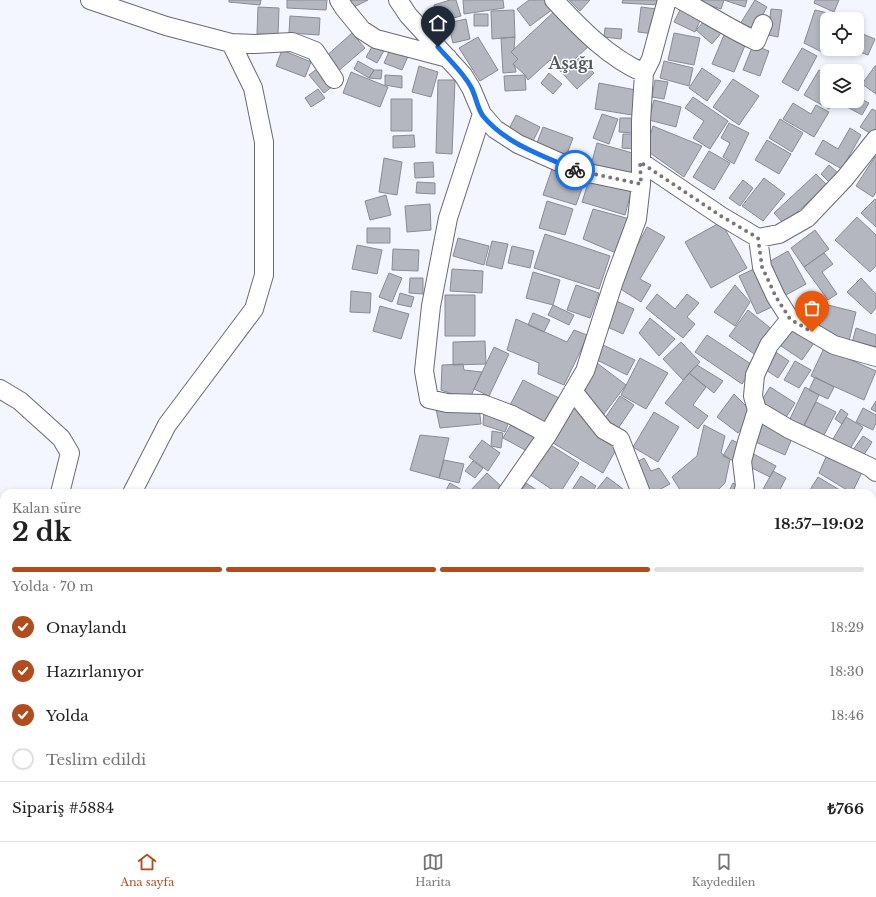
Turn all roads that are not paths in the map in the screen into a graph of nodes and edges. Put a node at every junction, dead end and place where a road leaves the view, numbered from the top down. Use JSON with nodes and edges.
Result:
{"nodes":[{"id":1,"x":90,"y":0,"type":"edge"},
{"id":2,"x":339,"y":0,"type":"edge"},
{"id":3,"x":398,"y":0,"type":"edge"},
{"id":4,"x":554,"y":0,"type":"edge"},
{"id":5,"x":667,"y":0,"type":"edge"},
{"id":6,"x":681,"y":0,"type":"edge"},
{"id":7,"x":763,"y":24,"type":"dead end"},
{"id":8,"x":231,"y":43,"type":"junction"},
{"id":9,"x":448,"y":58,"type":"junction"},
{"id":10,"x":644,"y":73,"type":"junction"},
{"id":11,"x":334,"y":79,"type":"dead end"},
{"id":12,"x":482,"y":114,"type":"junction"},
{"id":13,"x":876,"y":139,"type":"edge"},
{"id":14,"x":640,"y":162,"type":"junction"},
{"id":15,"x":641,"y":184,"type":"junction"},
{"id":16,"x":758,"y":238,"type":"junction"},
{"id":17,"x":790,"y":319,"type":"junction"},
{"id":18,"x":876,"y":357,"type":"edge"},
{"id":19,"x":0,"y":389,"type":"edge"},
{"id":20,"x":573,"y":391,"type":"junction"},
{"id":21,"x":757,"y":410,"type":"junction"},
{"id":22,"x":548,"y":434,"type":"junction"},
{"id":23,"x":876,"y":472,"type":"edge"},
{"id":24,"x":61,"y":489,"type":"edge"},
{"id":25,"x":134,"y":489,"type":"edge"},
{"id":26,"x":509,"y":489,"type":"edge"},
{"id":27,"x":639,"y":489,"type":"edge"},
{"id":28,"x":744,"y":489,"type":"edge"}],
"edges":[{"from":1,"to":8,"type":"street"},
{"from":2,"to":9,"type":"street"},
{"from":3,"to":9,"type":"street"},
{"from":4,"to":10,"type":"street"},
{"from":5,"to":10,"type":"street"},
{"from":6,"to":7,"type":"street"},
{"from":8,"to":11,"type":"street"},
{"from":8,"to":25,"type":"street"},
{"from":9,"to":12,"type":"street"},
{"from":10,"to":14,"type":"street"},
{"from":12,"to":15,"type":"street"},
{"from":12,"to":22,"type":"street"},
{"from":13,"to":16,"type":"street"},
{"from":14,"to":15,"type":"street"},
{"from":14,"to":16,"type":"street"},
{"from":15,"to":20,"type":"street"},
{"from":16,"to":17,"type":"street"},
{"from":17,"to":18,"type":"street"},
{"from":17,"to":21,"type":"street"},
{"from":19,"to":24,"type":"street"},
{"from":20,"to":22,"type":"street"},
{"from":20,"to":27,"type":"street"},
{"from":21,"to":23,"type":"street"},
{"from":21,"to":28,"type":"street"},
{"from":22,"to":26,"type":"street"}]}
